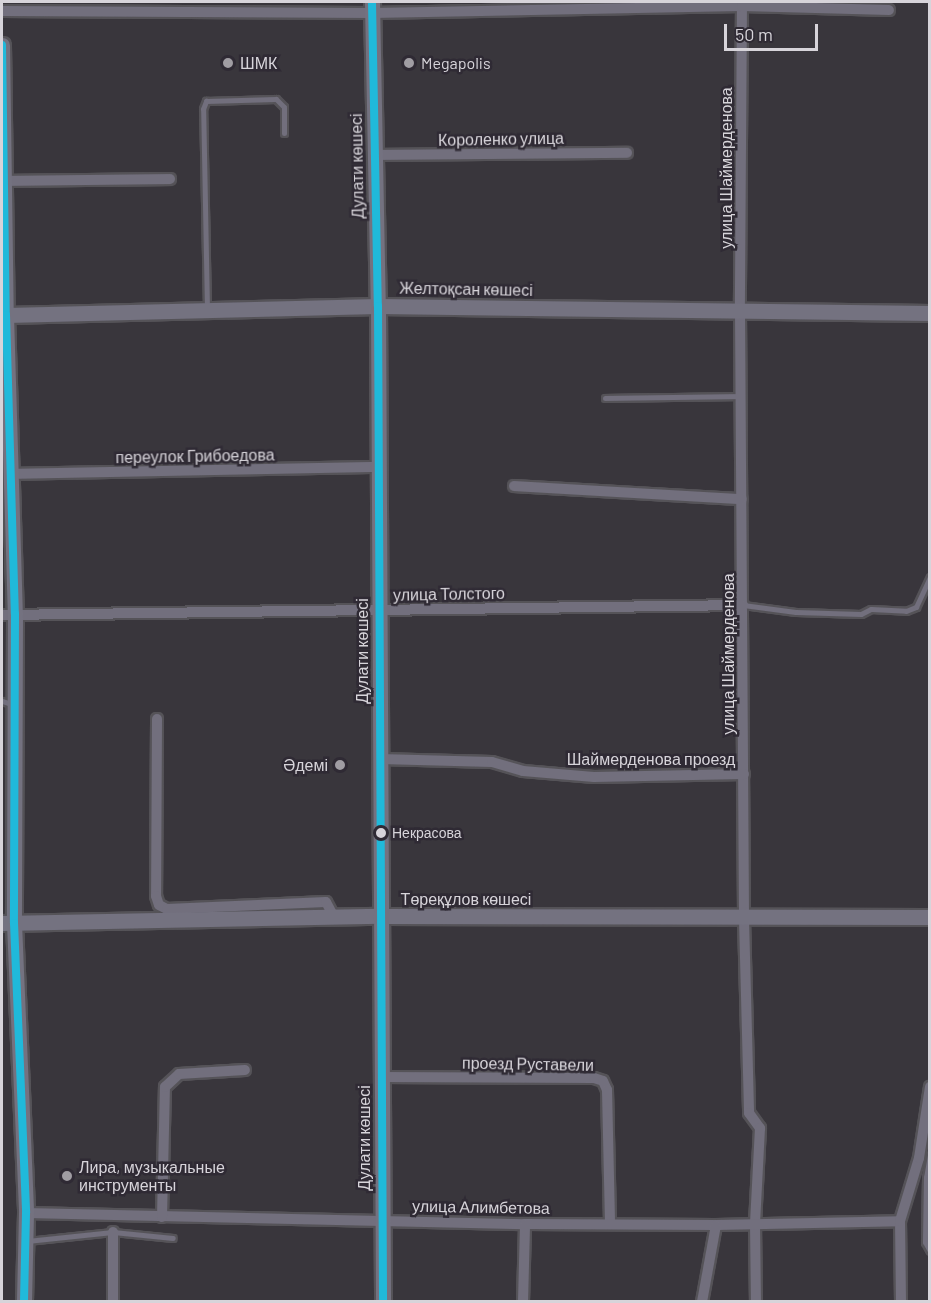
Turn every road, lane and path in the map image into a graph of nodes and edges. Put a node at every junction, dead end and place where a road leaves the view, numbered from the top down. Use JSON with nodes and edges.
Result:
{"nodes":[{"id":1,"x":742,"y":4,"type":"edge"},
{"id":2,"x":372,"y":8,"type":"edge"},
{"id":3,"x":889,"y":10,"type":"dead end"},
{"id":4,"x":2,"y":11,"type":"edge"},
{"id":5,"x":2,"y":45,"type":"edge"},
{"id":6,"x":284,"y":133,"type":"dead end"},
{"id":7,"x":627,"y":153,"type":"dead end"},
{"id":8,"x":375,"y":155,"type":"junction"},
{"id":9,"x":170,"y":180,"type":"dead end"},
{"id":10,"x":3,"y":181,"type":"junction"},
{"id":11,"x":378,"y":306,"type":"junction"},
{"id":12,"x":207,"y":310,"type":"junction"},
{"id":13,"x":740,"y":311,"type":"junction"},
{"id":14,"x":930,"y":313,"type":"edge"},
{"id":15,"x":4,"y":315,"type":"edge"},
{"id":16,"x":741,"y":396,"type":"junction"},
{"id":17,"x":605,"y":398,"type":"dead end"},
{"id":18,"x":379,"y":467,"type":"junction"},
{"id":19,"x":11,"y":474,"type":"junction"},
{"id":20,"x":514,"y":486,"type":"dead end"},
{"id":21,"x":742,"y":499,"type":"junction"},
{"id":22,"x":7,"y":505,"type":"edge"},
{"id":23,"x":930,"y":577,"type":"edge"},
{"id":24,"x":743,"y":605,"type":"junction"},
{"id":25,"x":380,"y":609,"type":"junction"},
{"id":26,"x":8,"y":614,"type":"edge"},
{"id":27,"x":8,"y":703,"type":"edge"},
{"id":28,"x":158,"y":719,"type":"dead end"},
{"id":29,"x":380,"y":759,"type":"junction"},
{"id":30,"x":744,"y":774,"type":"junction"},
{"id":31,"x":15,"y":856,"type":"junction"},
{"id":32,"x":2,"y":877,"type":"edge"},
{"id":33,"x":380,"y":916,"type":"junction"},
{"id":34,"x":334,"y":917,"type":"junction"},
{"id":35,"x":930,"y":917,"type":"edge"},
{"id":36,"x":744,"y":919,"type":"junction"},
{"id":37,"x":8,"y":923,"type":"edge"},
{"id":38,"x":245,"y":1070,"type":"dead end"},
{"id":39,"x":381,"y":1077,"type":"junction"},
{"id":40,"x":930,"y":1087,"type":"edge"},
{"id":41,"x":930,"y":1155,"type":"edge"},
{"id":42,"x":26,"y":1213,"type":"junction"},
{"id":43,"x":162,"y":1217,"type":"junction"},
{"id":44,"x":382,"y":1221,"type":"junction"},
{"id":45,"x":900,"y":1221,"type":"junction"},
{"id":46,"x":525,"y":1224,"type":"junction"},
{"id":47,"x":610,"y":1224,"type":"junction"},
{"id":48,"x":755,"y":1224,"type":"junction"},
{"id":49,"x":716,"y":1225,"type":"junction"},
{"id":50,"x":113,"y":1232,"type":"junction"},
{"id":51,"x":173,"y":1238,"type":"dead end"},
{"id":52,"x":26,"y":1241,"type":"junction"},
{"id":53,"x":930,"y":1251,"type":"edge"},
{"id":54,"x":24,"y":1302,"type":"edge"},
{"id":55,"x":113,"y":1302,"type":"edge"},
{"id":56,"x":383,"y":1302,"type":"edge"},
{"id":57,"x":523,"y":1302,"type":"edge"},
{"id":58,"x":702,"y":1302,"type":"edge"},
{"id":59,"x":756,"y":1302,"type":"edge"},
{"id":60,"x":901,"y":1302,"type":"edge"}],
"edges":[{"from":1,"to":2,"type":"street"},
{"from":1,"to":3,"type":"street"},
{"from":1,"to":13,"type":"street","name":"улица Шаймерденова"},
{"from":2,"to":4,"type":"street"},
{"from":2,"to":8,"type":"main road","name":"Дулати көшесі"},
{"from":5,"to":10,"type":"main road"},
{"from":6,"to":12,"type":"lane"},
{"from":7,"to":8,"type":"street","name":"Короленко улица"},
{"from":8,"to":11,"type":"main road","name":"Дулати көшесі"},
{"from":9,"to":10,"type":"street"},
{"from":10,"to":15,"type":"main road"},
{"from":11,"to":12,"type":"main road","name":"Желтоқсан көшесі"},
{"from":11,"to":13,"type":"main road","name":"Желтоқсан көшесі"},
{"from":11,"to":18,"type":"main road","name":"Дулати көшесі"},
{"from":12,"to":15,"type":"main road","name":"Желтоқсан көшесі"},
{"from":13,"to":14,"type":"main road","name":"Желтоқсан көшесі"},
{"from":13,"to":16,"type":"street","name":"улица Шаймерденова"},
{"from":15,"to":19,"type":"main road"},
{"from":16,"to":17,"type":"lane"},
{"from":16,"to":21,"type":"street","name":"улица Шаймерденова"},
{"from":18,"to":19,"type":"street","name":"переулок Грибоедова"},
{"from":18,"to":25,"type":"main road","name":"Дулати көшесі"},
{"from":19,"to":22,"type":"main road"},
{"from":20,"to":21,"type":"street"},
{"from":21,"to":24,"type":"street","name":"улица Шаймерденова"},
{"from":22,"to":26,"type":"main road"},
{"from":23,"to":24,"type":"lane","name":"улица Толстого"},
{"from":24,"to":25,"type":"street","name":"улица Толстого"},
{"from":24,"to":30,"type":"street","name":"улица Шаймерденова"},
{"from":25,"to":26,"type":"street","name":"улица Толстого"},
{"from":25,"to":29,"type":"main road","name":"Дулати көшесі"},
{"from":26,"to":27,"type":"main road"},
{"from":27,"to":31,"type":"main road"},
{"from":28,"to":34,"type":"street"},
{"from":29,"to":30,"type":"street","name":"Шаймерденова проезд"},
{"from":29,"to":33,"type":"main road","name":"Дулати көшесі"},
{"from":30,"to":36,"type":"street","name":"улица Шаймерденова"},
{"from":31,"to":32,"type":"main road"},
{"from":31,"to":37,"type":"main road"},
{"from":33,"to":34,"type":"main road","name":"Төреқұлов көшесі"},
{"from":33,"to":36,"type":"main road","name":"Төреқұлов көшесі"},
{"from":33,"to":39,"type":"main road","name":"Дулати көшесі"},
{"from":34,"to":37,"type":"main road","name":"Төреқұлов көшесі"},
{"from":35,"to":36,"type":"main road","name":"Төреқұлов көшесі"},
{"from":36,"to":48,"type":"street","name":"улица Шаймерденова"},
{"from":37,"to":42,"type":"main road"},
{"from":38,"to":43,"type":"street"},
{"from":39,"to":44,"type":"main road","name":"Дулати көшесі"},
{"from":39,"to":47,"type":"street","name":"проезд Руставели"},
{"from":40,"to":45,"type":"street"},
{"from":41,"to":53,"type":"lane"},
{"from":42,"to":43,"type":"street","name":"улица Алимбетова"},
{"from":42,"to":52,"type":"main road"},
{"from":43,"to":44,"type":"street","name":"улица Алимбетова"},
{"from":44,"to":46,"type":"street","name":"улица Алимбетова"},
{"from":44,"to":56,"type":"main road","name":"Дулати көшесі"},
{"from":45,"to":48,"type":"street","name":"улица Алимбетова"},
{"from":45,"to":60,"type":"street"},
{"from":46,"to":47,"type":"street","name":"улица Алимбетова"},
{"from":46,"to":57,"type":"street"},
{"from":47,"to":49,"type":"street","name":"улица Алимбетова"},
{"from":48,"to":49,"type":"street","name":"улица Алимбетова"},
{"from":48,"to":59,"type":"street","name":"улица Шаймерденова"},
{"from":49,"to":58,"type":"street"},
{"from":50,"to":51,"type":"lane"},
{"from":50,"to":52,"type":"lane"},
{"from":50,"to":55,"type":"street"},
{"from":52,"to":54,"type":"main road"}]}
